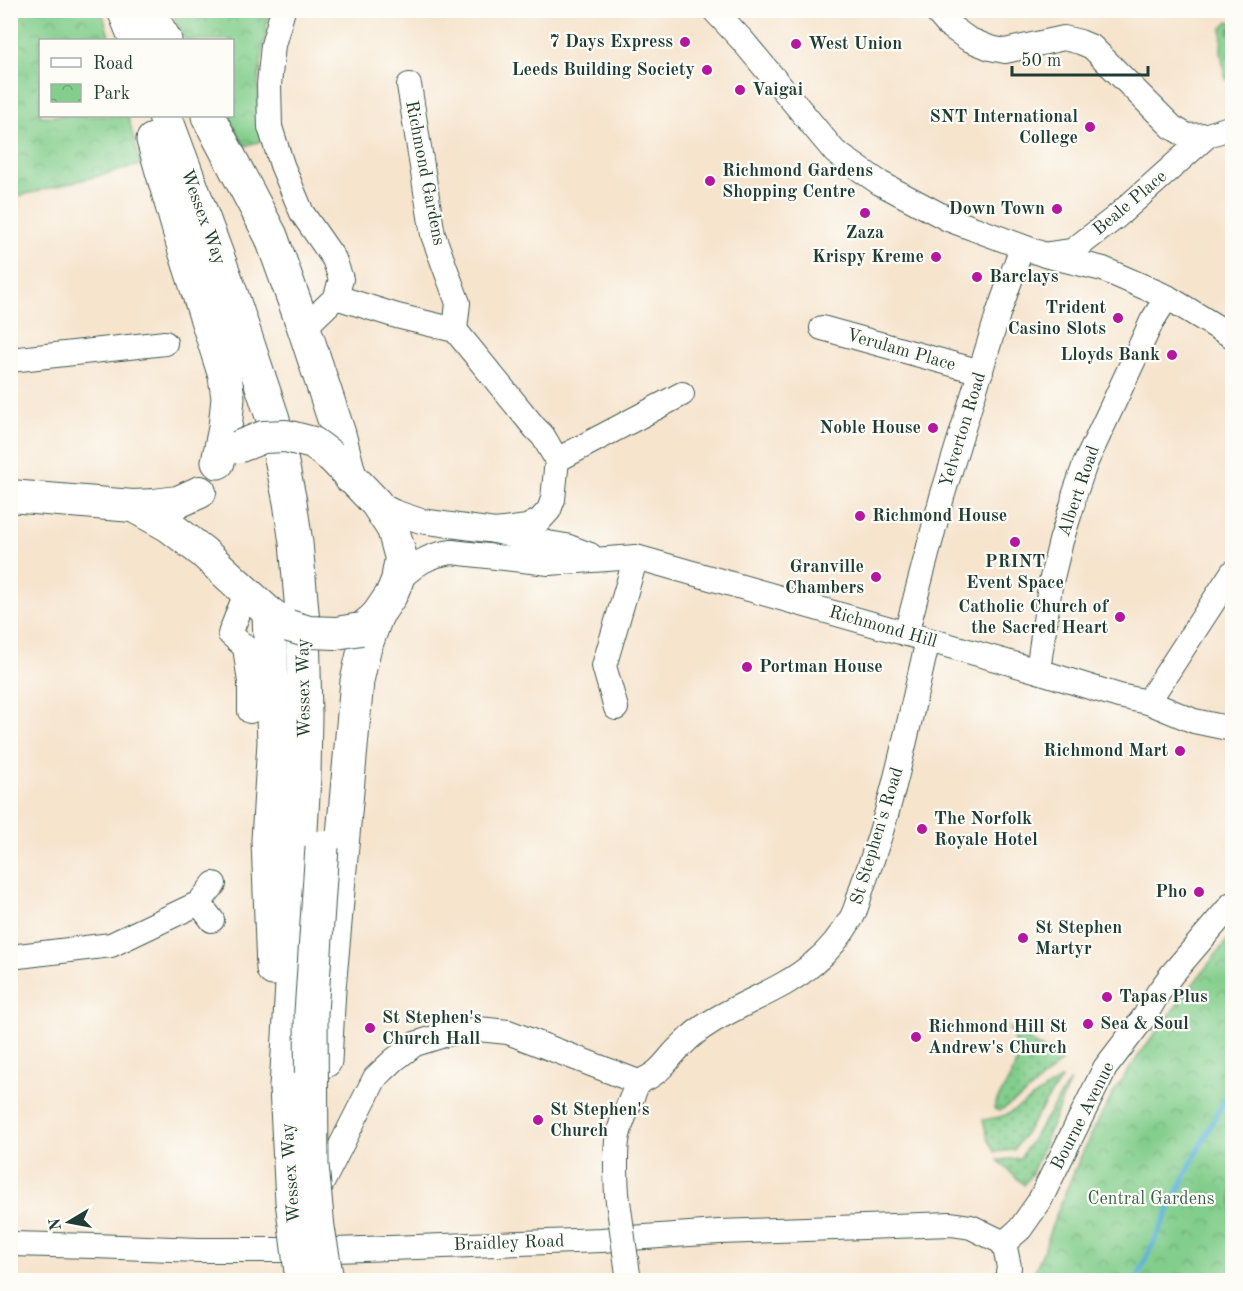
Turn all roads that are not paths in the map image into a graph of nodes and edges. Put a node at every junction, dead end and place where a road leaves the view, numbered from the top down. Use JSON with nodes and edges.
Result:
{"nodes":[{"id":1,"x":119,"y":10,"type":"edge"},
{"id":2,"x":124,"y":10,"type":"edge"},
{"id":3,"x":147,"y":10,"type":"edge"},
{"id":4,"x":283,"y":10,"type":"edge"},
{"id":5,"x":714,"y":10,"type":"edge"},
{"id":6,"x":934,"y":10,"type":"edge"},
{"id":7,"x":126,"y":39,"type":"edge"},
{"id":8,"x":136,"y":39,"type":"edge"},
{"id":9,"x":159,"y":39,"type":"edge"},
{"id":10,"x":164,"y":39,"type":"edge"},
{"id":11,"x":409,"y":85,"type":"dead end"},
{"id":12,"x":146,"y":117,"type":"edge"},
{"id":13,"x":165,"y":117,"type":"edge"},
{"id":14,"x":188,"y":117,"type":"edge"},
{"id":15,"x":209,"y":117,"type":"edge"},
{"id":16,"x":1226,"y":128,"type":"edge"},
{"id":17,"x":1019,"y":255,"type":"junction"},
{"id":18,"x":1045,"y":255,"type":"junction"},
{"id":19,"x":336,"y":297,"type":"junction"},
{"id":20,"x":1167,"y":297,"type":"junction"},
{"id":21,"x":304,"y":328,"type":"junction"},
{"id":22,"x":822,"y":328,"type":"dead end"},
{"id":23,"x":455,"y":330,"type":"junction"},
{"id":24,"x":1230,"y":335,"type":"dead end"},
{"id":25,"x":165,"y":343,"type":"dead end"},
{"id":26,"x":10,"y":360,"type":"edge"},
{"id":27,"x":981,"y":372,"type":"junction"},
{"id":28,"x":682,"y":394,"type":"dead end"},
{"id":29,"x":228,"y":455,"type":"junction"},
{"id":30,"x":556,"y":460,"type":"junction"},
{"id":31,"x":341,"y":467,"type":"junction"},
{"id":32,"x":200,"y":492,"type":"junction"},
{"id":33,"x":10,"y":496,"type":"edge"},
{"id":34,"x":376,"y":502,"type":"junction"},
{"id":35,"x":134,"y":506,"type":"junction"},
{"id":36,"x":495,"y":531,"type":"junction"},
{"id":37,"x":203,"y":552,"type":"junction"},
{"id":38,"x":636,"y":556,"type":"junction"},
{"id":39,"x":601,"y":559,"type":"junction"},
{"id":40,"x":1229,"y":579,"type":"edge"},
{"id":41,"x":397,"y":581,"type":"junction"},
{"id":42,"x":268,"y":611,"type":"junction"},
{"id":43,"x":369,"y":623,"type":"junction"},
{"id":44,"x":917,"y":637,"type":"junction"},
{"id":45,"x":1038,"y":671,"type":"junction"},
{"id":46,"x":1148,"y":702,"type":"junction"},
{"id":47,"x":616,"y":708,"type":"dead end"},
{"id":48,"x":250,"y":711,"type":"dead end"},
{"id":49,"x":1233,"y":729,"type":"edge"},
{"id":50,"x":321,"y":848,"type":"junction"},
{"id":51,"x":214,"y":884,"type":"dead end"},
{"id":52,"x":1233,"y":904,"type":"edge"},
{"id":53,"x":10,"y":957,"type":"edge"},
{"id":54,"x":638,"y":1082,"type":"junction"},
{"id":55,"x":286,"y":1088,"type":"junction"},
{"id":56,"x":1004,"y":1243,"type":"junction"},
{"id":57,"x":10,"y":1244,"type":"edge"},
{"id":58,"x":307,"y":1265,"type":"edge"},
{"id":59,"x":628,"y":1277,"type":"edge"},
{"id":60,"x":327,"y":1281,"type":"edge"},
{"id":61,"x":1007,"y":1281,"type":"edge"}],
"edges":[{"from":1,"to":7,"type":"highway"},
{"from":2,"to":8,"type":"highway"},
{"from":3,"to":9,"type":"highway"},
{"from":3,"to":10,"type":"highway"},
{"from":4,"to":19,"type":"street"},
{"from":5,"to":17,"type":"street"},
{"from":6,"to":16,"type":"street"},
{"from":11,"to":23,"type":"street","name":"Richmond Gardens"},
{"from":12,"to":29,"type":"highway"},
{"from":13,"to":50,"type":"highway","name":"Wessex Way"},
{"from":14,"to":50,"type":"highway","name":"Wessex Way"},
{"from":15,"to":21,"type":"highway"},
{"from":16,"to":18,"type":"street","name":"Beale Place"},
{"from":17,"to":18,"type":"street"},
{"from":17,"to":27,"type":"street","name":"Yelverton Road"},
{"from":18,"to":20,"type":"street"},
{"from":19,"to":21,"type":"street"},
{"from":19,"to":23,"type":"street"},
{"from":20,"to":24,"type":"street"},
{"from":20,"to":45,"type":"street","name":"Albert Road"},
{"from":21,"to":31,"type":"highway"},
{"from":22,"to":27,"type":"street","name":"Verulam Place"},
{"from":23,"to":30,"type":"street"},
{"from":25,"to":26,"type":"street"},
{"from":27,"to":44,"type":"street","name":"Yelverton Road"},
{"from":28,"to":30,"type":"street"},
{"from":29,"to":31,"type":"main road","bridge":true},
{"from":29,"to":32,"type":"main road"},
{"from":30,"to":36,"type":"street"},
{"from":31,"to":34,"type":"main road"},
{"from":32,"to":35,"type":"main road"},
{"from":32,"to":37,"type":"main road"},
{"from":33,"to":35,"type":"main road"},
{"from":34,"to":36,"type":"street","name":"Richmond Hill"},
{"from":34,"to":41,"type":"main road"},
{"from":35,"to":37,"type":"main road"},
{"from":36,"to":39,"type":"street","name":"Richmond Hill"},
{"from":37,"to":42,"type":"main road"},
{"from":38,"to":39,"type":"street","name":"Richmond Hill"},
{"from":38,"to":44,"type":"street","name":"Richmond Hill"},
{"from":38,"to":47,"type":"street"},
{"from":39,"to":41,"type":"street","name":"Richmond Hill"},
{"from":40,"to":46,"type":"street"},
{"from":41,"to":43,"type":"main road"},
{"from":42,"to":43,"type":"main road","bridge":true},
{"from":42,"to":48,"type":"street"},
{"from":42,"to":55,"type":"highway"},
{"from":43,"to":50,"type":"highway"},
{"from":44,"to":45,"type":"street","name":"Richmond Hill"},
{"from":44,"to":54,"type":"street","name":"St Stephen's Road"},
{"from":45,"to":46,"type":"street","name":"Richmond Hill"},
{"from":46,"to":49,"type":"street","name":"Richmond Hill"},
{"from":50,"to":55,"type":"highway","name":"Wessex Way"},
{"from":50,"to":60,"type":"highway","name":"Wessex Way","bridge":true},
{"from":51,"to":53,"type":"street"},
{"from":52,"to":56,"type":"street","name":"Bourne Avenue"},
{"from":54,"to":58,"type":"street"},
{"from":54,"to":59,"type":"street","bridge":true},
{"from":55,"to":58,"type":"highway","name":"Wessex Way","bridge":true},
{"from":56,"to":58,"type":"street","name":"Braidley Road"},
{"from":56,"to":61,"type":"street"},
{"from":57,"to":58,"type":"street","name":"Braidley Road"}]}
